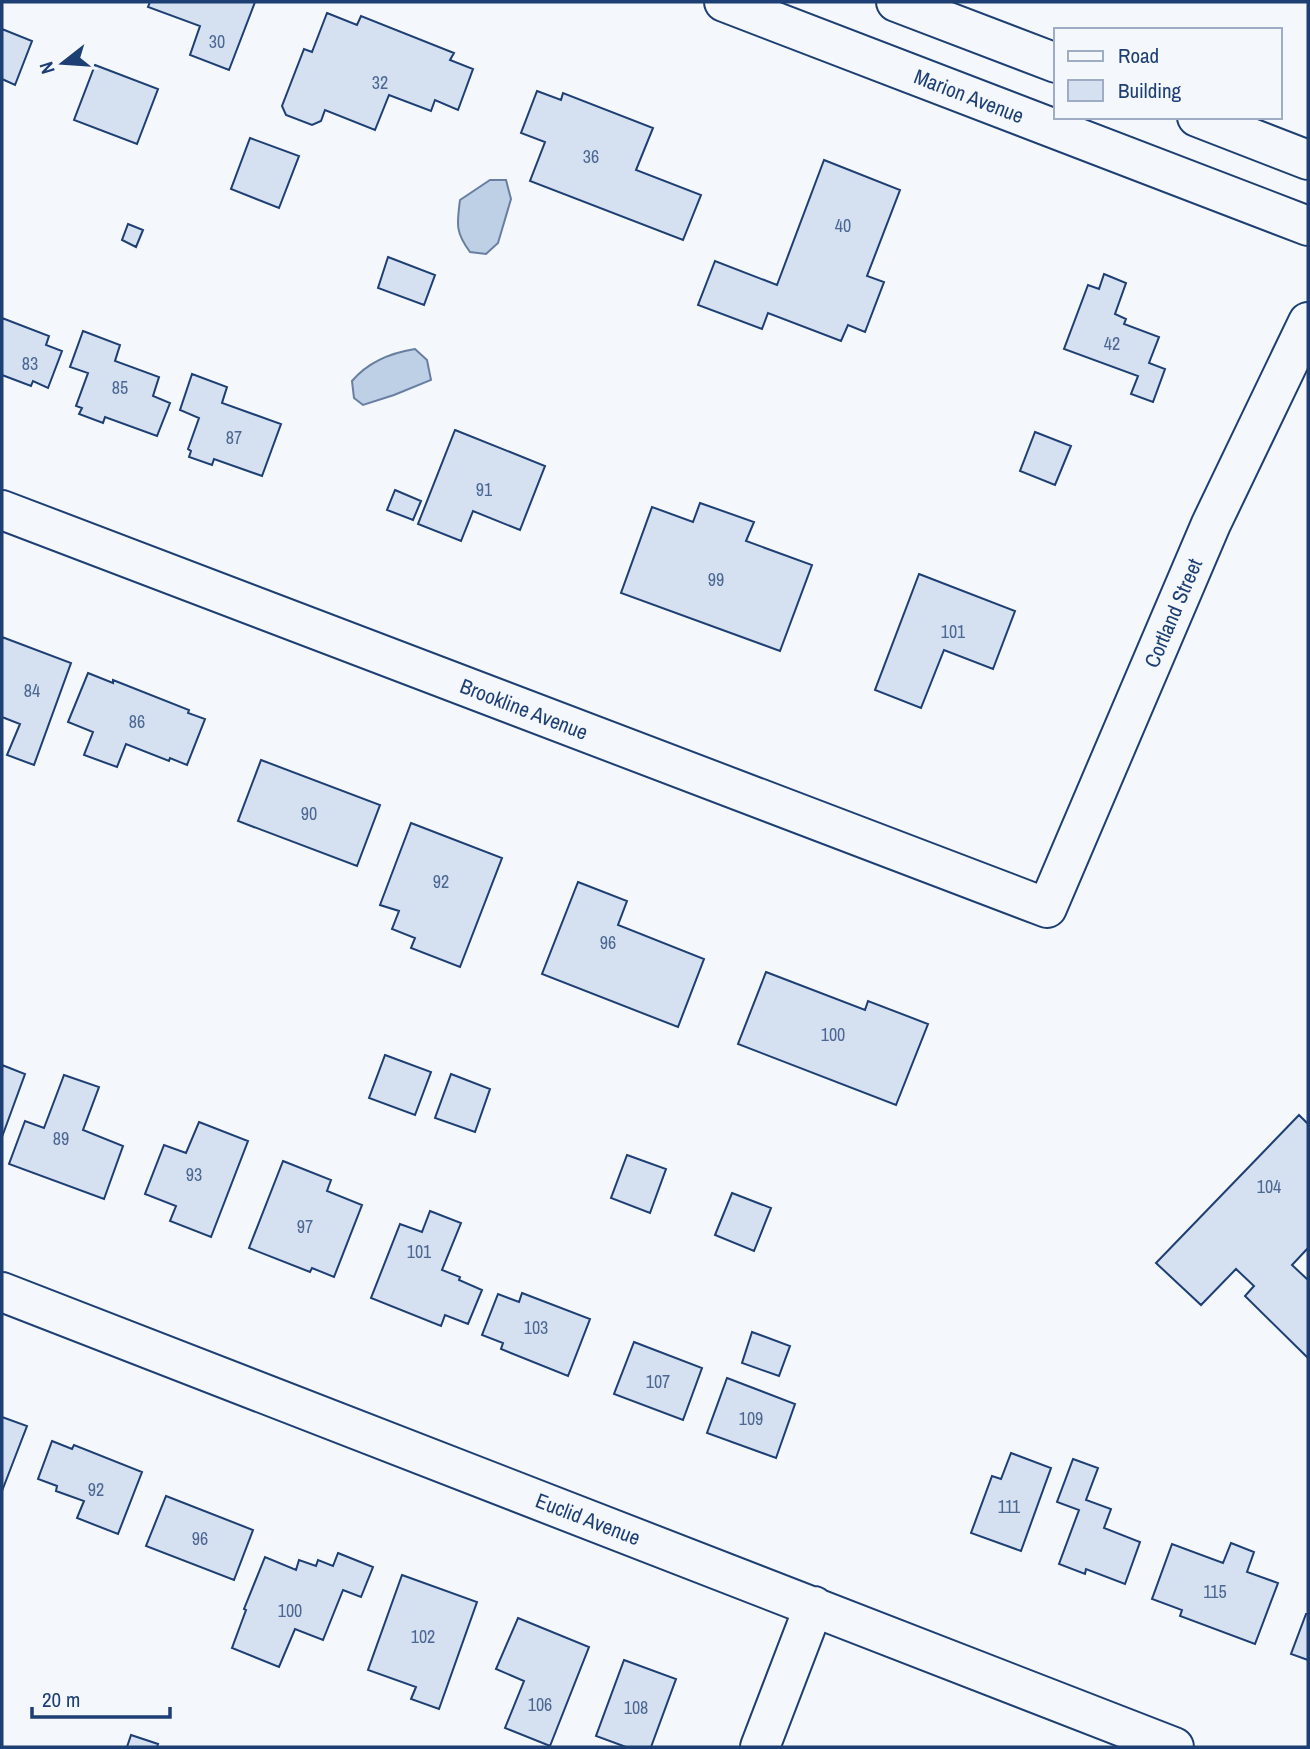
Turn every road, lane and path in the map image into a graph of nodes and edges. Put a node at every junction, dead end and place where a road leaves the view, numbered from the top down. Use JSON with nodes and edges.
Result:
{"nodes":[{"id":1,"x":896,"y":2,"type":"edge"},
{"id":2,"x":741,"y":5,"type":"edge"},
{"id":3,"x":1054,"y":62,"type":"edge"},
{"id":4,"x":1202,"y":119,"type":"edge"},
{"id":5,"x":1308,"y":160,"type":"edge"},
{"id":6,"x":1308,"y":226,"type":"edge"},
{"id":7,"x":1308,"y":322,"type":"edge"},
{"id":8,"x":2,"y":510,"type":"edge"},
{"id":9,"x":1047,"y":908,"type":"joint"},
{"id":10,"x":2,"y":1292,"type":"edge"},
{"id":11,"x":814,"y":1606,"type":"junction"},
{"id":12,"x":760,"y":1747,"type":"edge"},
{"id":13,"x":1174,"y":1747,"type":"edge"}],
"edges":[{"from":1,"to":3,"type":"street"},
{"from":2,"to":6,"type":"street","name":"Marion Avenue"},
{"from":4,"to":5,"type":"street"},
{"from":7,"to":9,"type":"street","name":"Cortland Street"},
{"from":8,"to":9,"type":"street","name":"Brookline Avenue"},
{"from":10,"to":11,"type":"street","name":"Euclid Avenue"},
{"from":11,"to":12,"type":"street"},
{"from":11,"to":13,"type":"street","name":"Euclid Avenue"}]}
